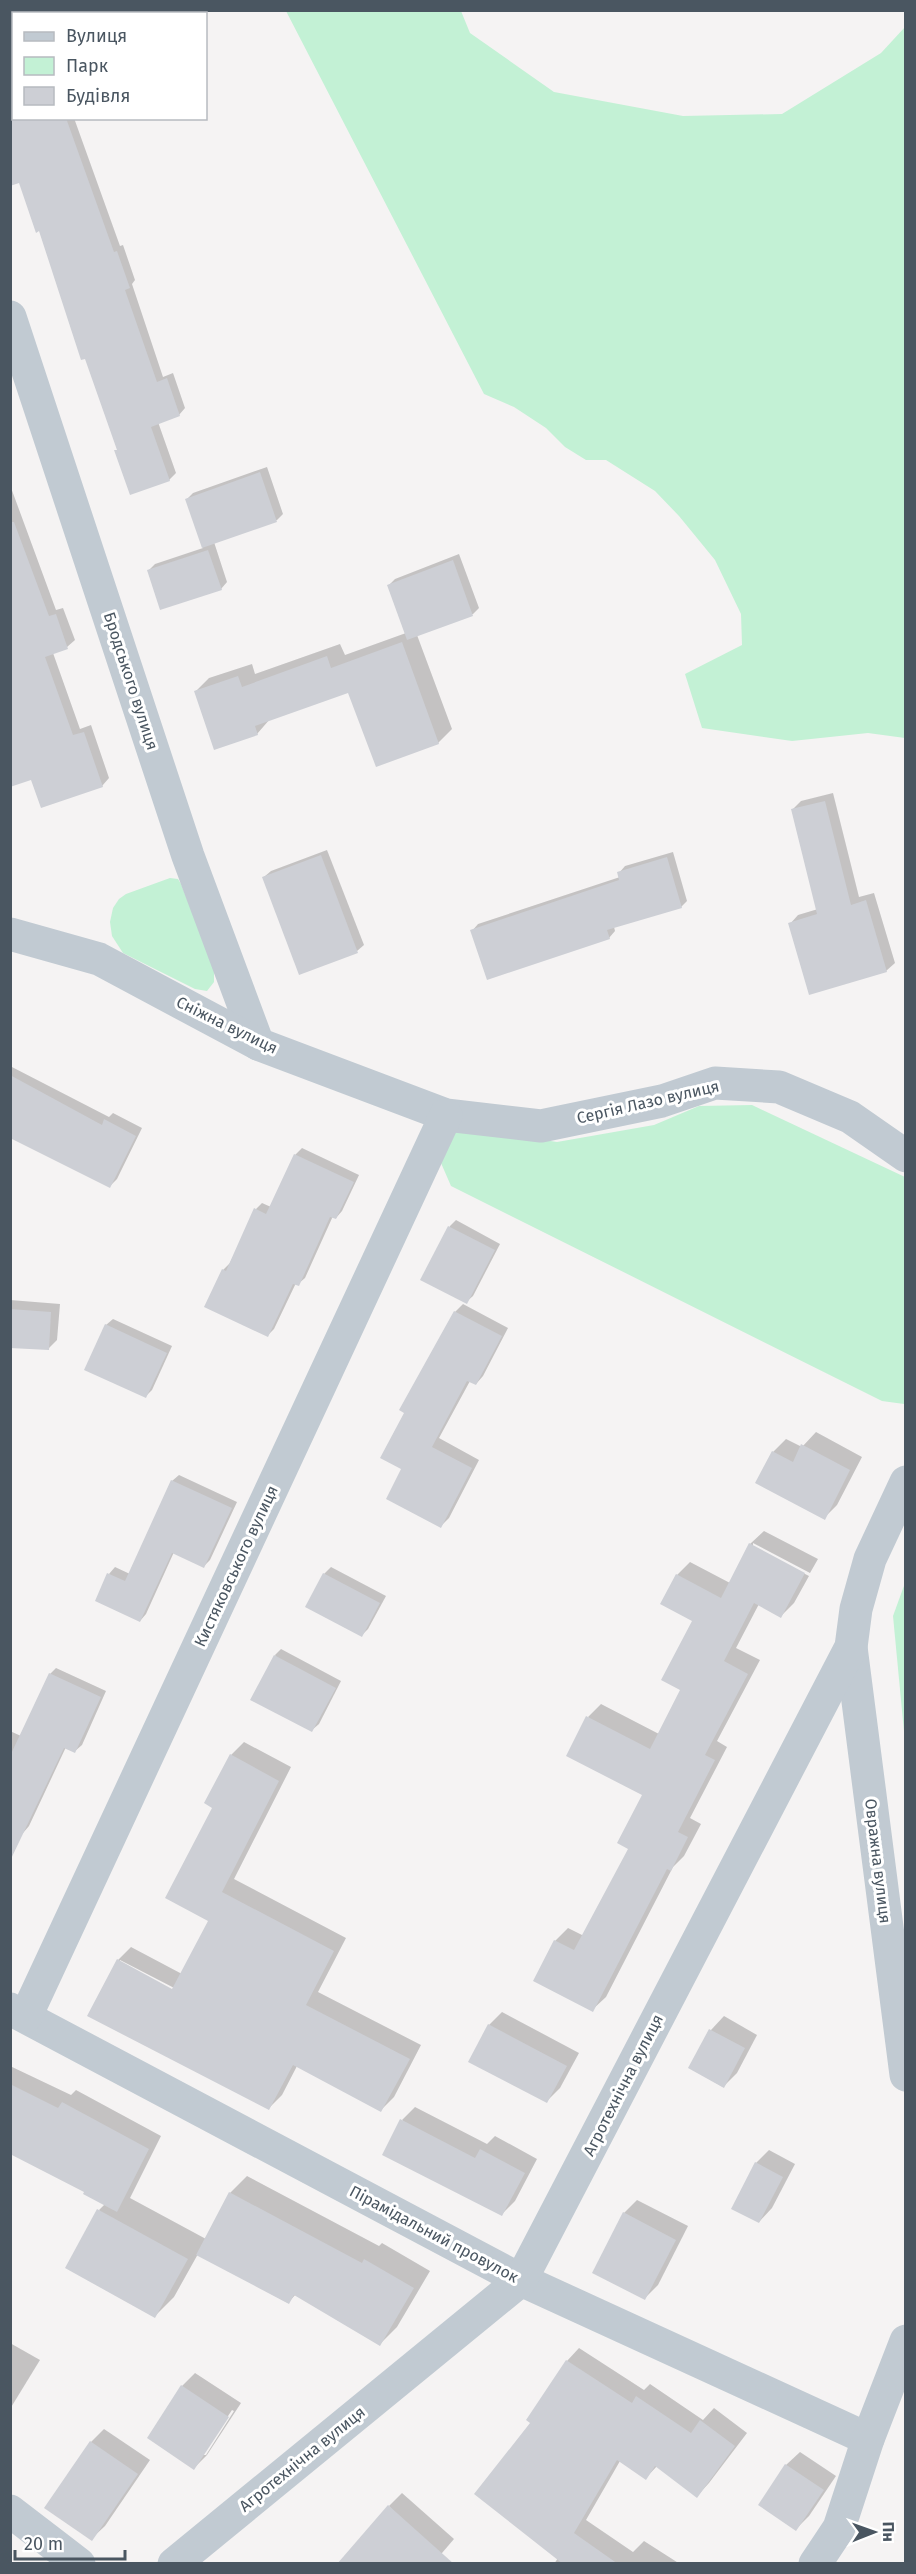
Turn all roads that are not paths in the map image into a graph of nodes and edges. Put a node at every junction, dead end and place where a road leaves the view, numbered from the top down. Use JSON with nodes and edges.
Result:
{"nodes":[{"id":1,"x":10,"y":317,"type":"edge"},
{"id":2,"x":10,"y":934,"type":"edge"},
{"id":3,"x":258,"y":1044,"type":"junction"},
{"id":4,"x":446,"y":1116,"type":"junction"},
{"id":5,"x":906,"y":1156,"type":"edge"},
{"id":6,"x":906,"y":1482,"type":"edge"},
{"id":7,"x":851,"y":1647,"type":"junction"},
{"id":8,"x":18,"y":2012,"type":"edge"},
{"id":9,"x":906,"y":2075,"type":"edge"},
{"id":10,"x":521,"y":2280,"type":"junction"},
{"id":11,"x":906,"y":2341,"type":"edge"},
{"id":12,"x":868,"y":2439,"type":"junction"},
{"id":13,"x":10,"y":2511,"type":"edge"},
{"id":14,"x":79,"y":2564,"type":"edge"},
{"id":15,"x":174,"y":2564,"type":"edge"},
{"id":16,"x":815,"y":2564,"type":"edge"}],
"edges":[{"from":1,"to":3,"type":"street","name":"Бродського вулиця"},
{"from":2,"to":3,"type":"street","name":"Сніжна вулиця"},
{"from":3,"to":4,"type":"street","name":"Сніжна вулиця"},
{"from":4,"to":5,"type":"street","name":"Сергія Лазо вулиця"},
{"from":4,"to":8,"type":"street","name":"Кистяковського вулиця"},
{"from":6,"to":7,"type":"street","name":"Агротехнічна вулиця"},
{"from":7,"to":9,"type":"street","name":"Овражна вулиця"},
{"from":7,"to":10,"type":"street","name":"Агротехнічна вулиця"},
{"from":8,"to":10,"type":"street","name":"Пірамідальний провулок"},
{"from":10,"to":12,"type":"street","name":"Пірамідальний провулок"},
{"from":10,"to":15,"type":"street","name":"Агротехнічна вулиця"},
{"from":11,"to":12,"type":"street"},
{"from":12,"to":16,"type":"street"},
{"from":13,"to":14,"type":"street"}]}
